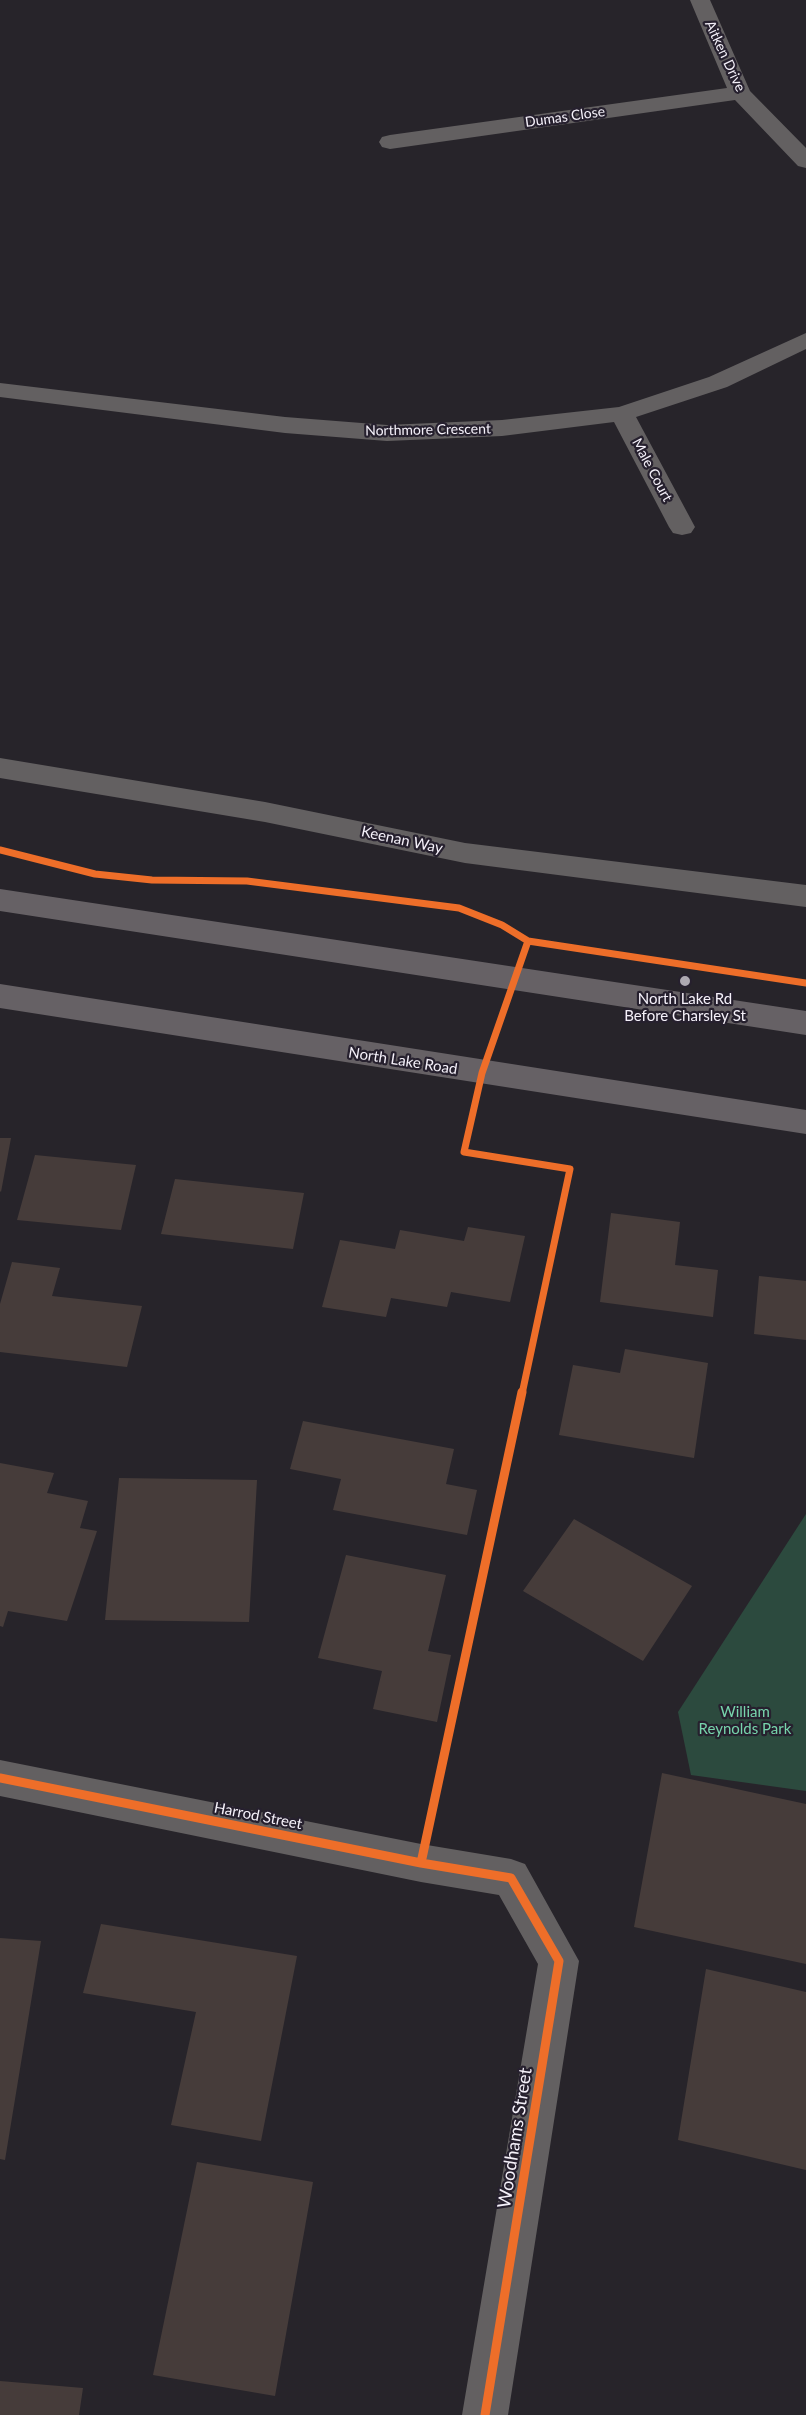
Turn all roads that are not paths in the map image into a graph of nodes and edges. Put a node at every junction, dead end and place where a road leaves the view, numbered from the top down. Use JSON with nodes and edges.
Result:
{"nodes":[{"id":1,"x":700,"y":0,"type":"edge"},
{"id":2,"x":740,"y":93,"type":"junction"},
{"id":3,"x":390,"y":141,"type":"dead end"},
{"id":4,"x":806,"y":162,"type":"edge"},
{"id":5,"x":806,"y":340,"type":"edge"},
{"id":6,"x":0,"y":390,"type":"edge"},
{"id":7,"x":621,"y":414,"type":"junction"},
{"id":8,"x":682,"y":527,"type":"dead end"},
{"id":9,"x":0,"y":768,"type":"edge"},
{"id":10,"x":806,"y":896,"type":"edge"},
{"id":11,"x":0,"y":900,"type":"edge"},
{"id":12,"x":0,"y":996,"type":"edge"},
{"id":13,"x":806,"y":1023,"type":"edge"},
{"id":14,"x":806,"y":1122,"type":"edge"},
{"id":15,"x":0,"y":1778,"type":"edge"},
{"id":16,"x":511,"y":1878,"type":"joint"},
{"id":17,"x":485,"y":2415,"type":"edge"}],
"edges":[{"from":1,"to":2,"type":"street","name":"Aitken Drive"},
{"from":2,"to":3,"type":"street","name":"Dumas Close"},
{"from":2,"to":4,"type":"street","name":"Aitken Drive"},
{"from":5,"to":7,"type":"street","name":"Northmore Crescent"},
{"from":6,"to":7,"type":"street","name":"Northmore Crescent"},
{"from":7,"to":8,"type":"street","name":"Male Court"},
{"from":9,"to":10,"type":"street","name":"Keenan Way"},
{"from":11,"to":13,"type":"main road"},
{"from":12,"to":14,"type":"main road","name":"North Lake Road"},
{"from":15,"to":16,"type":"street","name":"Harrod Street"},
{"from":16,"to":17,"type":"street","name":"Woodhams Street"}]}
